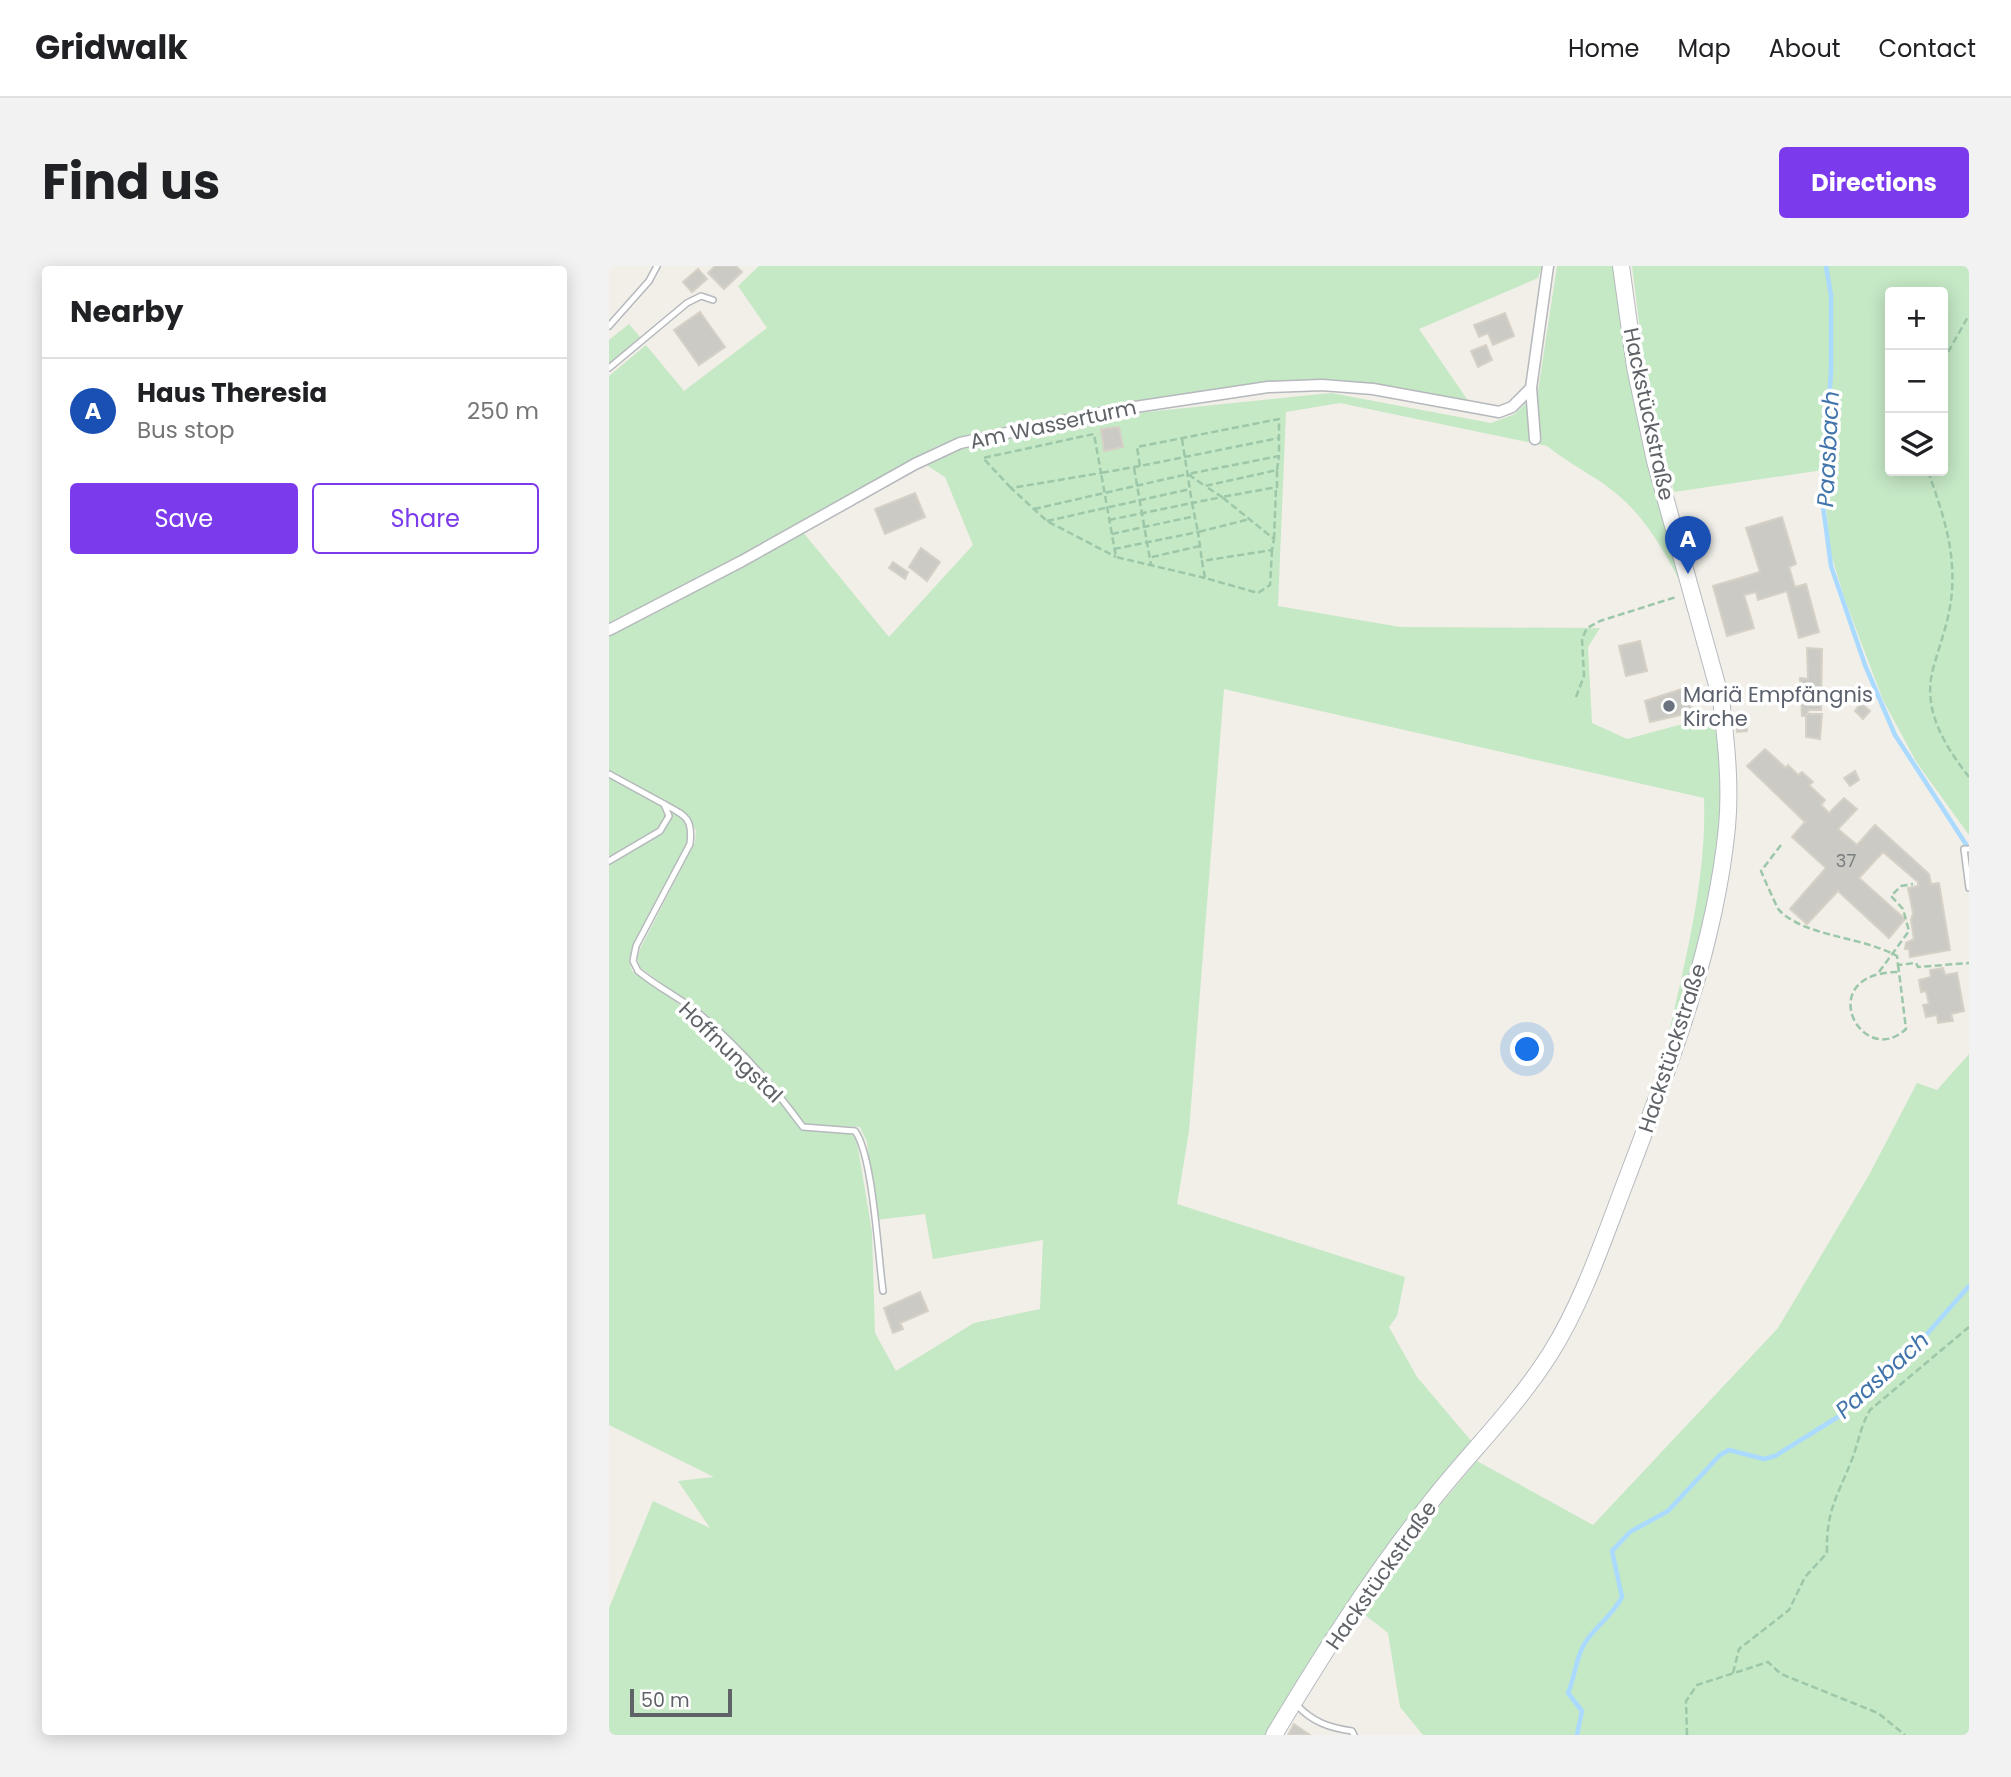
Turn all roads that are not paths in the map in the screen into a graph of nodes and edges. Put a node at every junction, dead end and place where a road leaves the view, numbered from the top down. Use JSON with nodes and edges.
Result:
{"nodes":[{"id":1,"x":657,"y":266,"type":"edge"},
{"id":2,"x":1548,"y":266,"type":"edge"},
{"id":3,"x":1621,"y":266,"type":"edge"},
{"id":4,"x":713,"y":300,"type":"dead end"},
{"id":5,"x":609,"y":326,"type":"edge"},
{"id":6,"x":609,"y":368,"type":"edge"},
{"id":7,"x":1531,"y":388,"type":"junction"},
{"id":8,"x":1535,"y":439,"type":"dead end"},
{"id":9,"x":609,"y":630,"type":"edge"},
{"id":10,"x":609,"y":774,"type":"edge"},
{"id":11,"x":664,"y":804,"type":"junction"},
{"id":12,"x":1967,"y":849,"type":"edge"},
{"id":13,"x":609,"y":861,"type":"edge"},
{"id":14,"x":1969,"y":888,"type":"edge"},
{"id":15,"x":883,"y":1291,"type":"dead end"},
{"id":16,"x":1295,"y":1703,"type":"junction"},
{"id":17,"x":1274,"y":1735,"type":"edge"},
{"id":18,"x":1354,"y":1735,"type":"edge"}],
"edges":[{"from":1,"to":5,"type":"lane"},
{"from":2,"to":7,"type":"street"},
{"from":3,"to":16,"type":"street","name":"Hackstückstraße"},
{"from":4,"to":6,"type":"lane"},
{"from":7,"to":8,"type":"street"},
{"from":7,"to":9,"type":"street","name":"Am Wasserturm"},
{"from":10,"to":11,"type":"lane"},
{"from":11,"to":13,"type":"lane"},
{"from":11,"to":15,"type":"lane","name":"Hoffnungstal"},
{"from":12,"to":14,"type":"lane"},
{"from":16,"to":17,"type":"street","name":"Hackstückstraße"},
{"from":16,"to":18,"type":"lane"}]}
